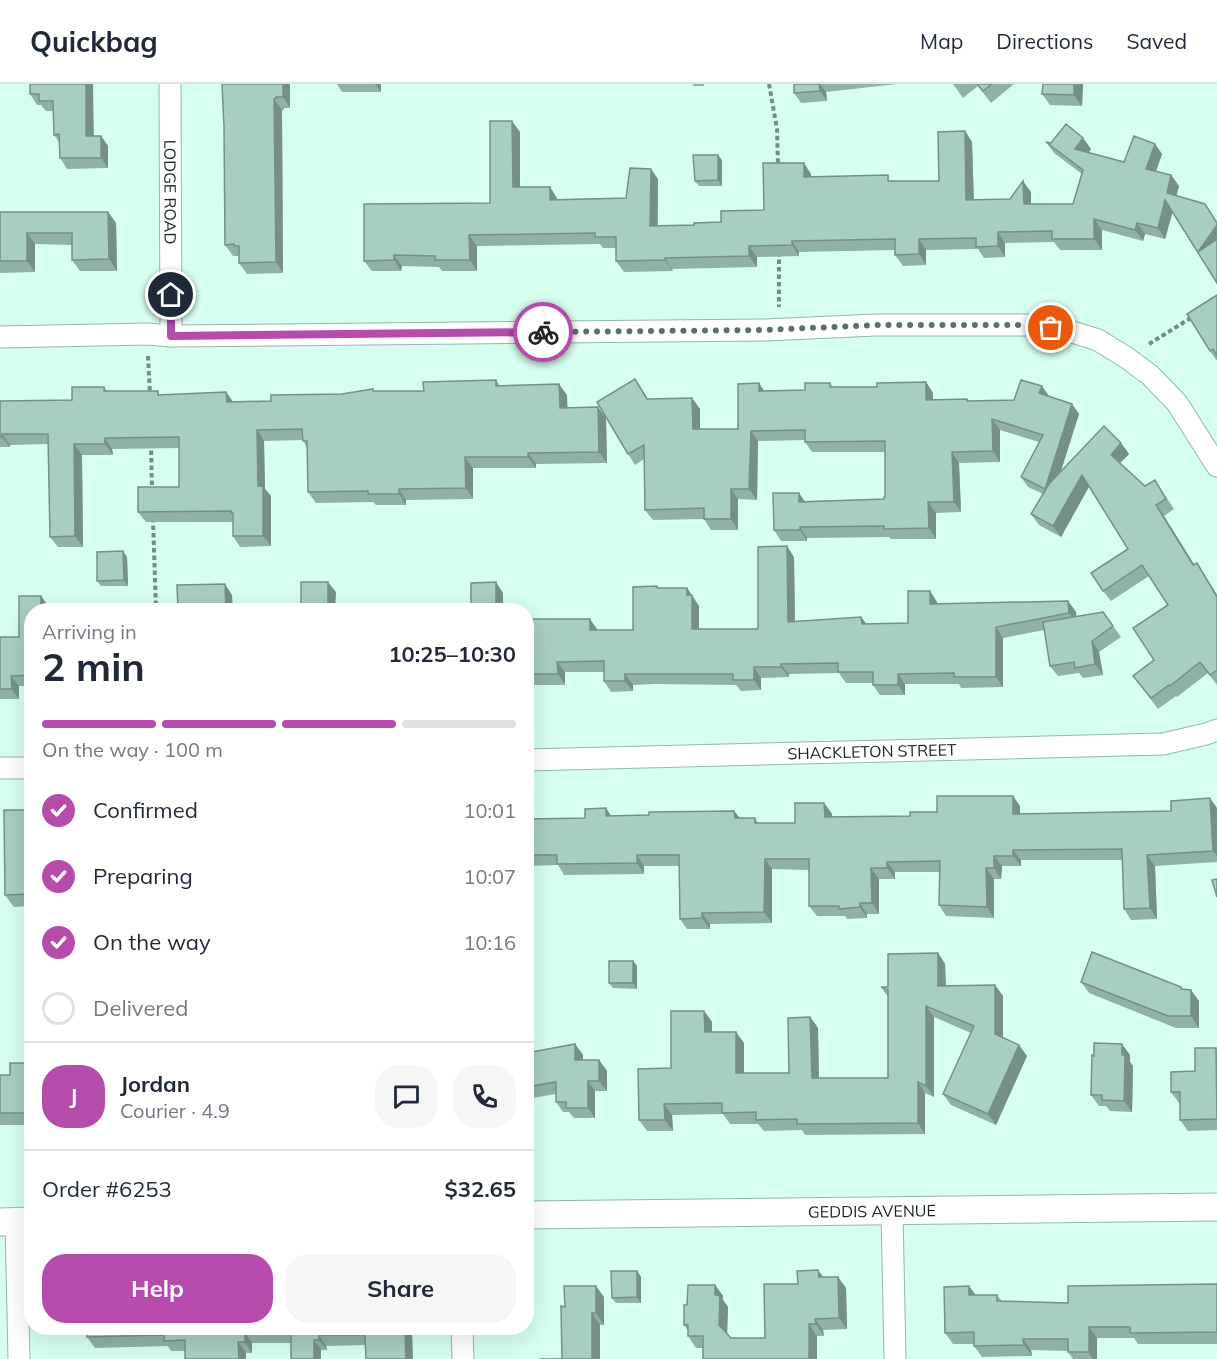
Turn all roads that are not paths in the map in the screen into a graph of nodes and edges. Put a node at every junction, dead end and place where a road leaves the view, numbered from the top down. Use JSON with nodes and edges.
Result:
{"nodes":[{"id":1,"x":170,"y":84,"type":"edge"},
{"id":2,"x":171,"y":336,"type":"junction"},
{"id":3,"x":0,"y":337,"type":"edge"},
{"id":4,"x":1217,"y":466,"type":"edge"},
{"id":5,"x":1217,"y":730,"type":"edge"},
{"id":6,"x":534,"y":759,"type":"edge"},
{"id":7,"x":0,"y":768,"type":"edge"},
{"id":8,"x":24,"y":768,"type":"edge"},
{"id":9,"x":1217,"y":1207,"type":"edge"},
{"id":10,"x":892,"y":1211,"type":"junction"},
{"id":11,"x":534,"y":1215,"type":"edge"},
{"id":12,"x":16,"y":1222,"type":"edge"},
{"id":13,"x":462,"y":1335,"type":"edge"},
{"id":14,"x":19,"y":1359,"type":"edge"},
{"id":15,"x":463,"y":1359,"type":"edge"},
{"id":16,"x":895,"y":1359,"type":"edge"}],
"edges":[{"from":1,"to":2,"type":"street","name":"LODGE ROAD"},
{"from":2,"to":3,"type":"street"},
{"from":2,"to":4,"type":"street"},
{"from":5,"to":6,"type":"street","name":"SHACKLETON STREET"},
{"from":7,"to":8,"type":"street"},
{"from":9,"to":10,"type":"street","name":"GEDDIS AVENUE"},
{"from":10,"to":11,"type":"street","name":"GEDDIS AVENUE"},
{"from":10,"to":16,"type":"street"},
{"from":12,"to":14,"type":"street"},
{"from":13,"to":15,"type":"street"}]}
